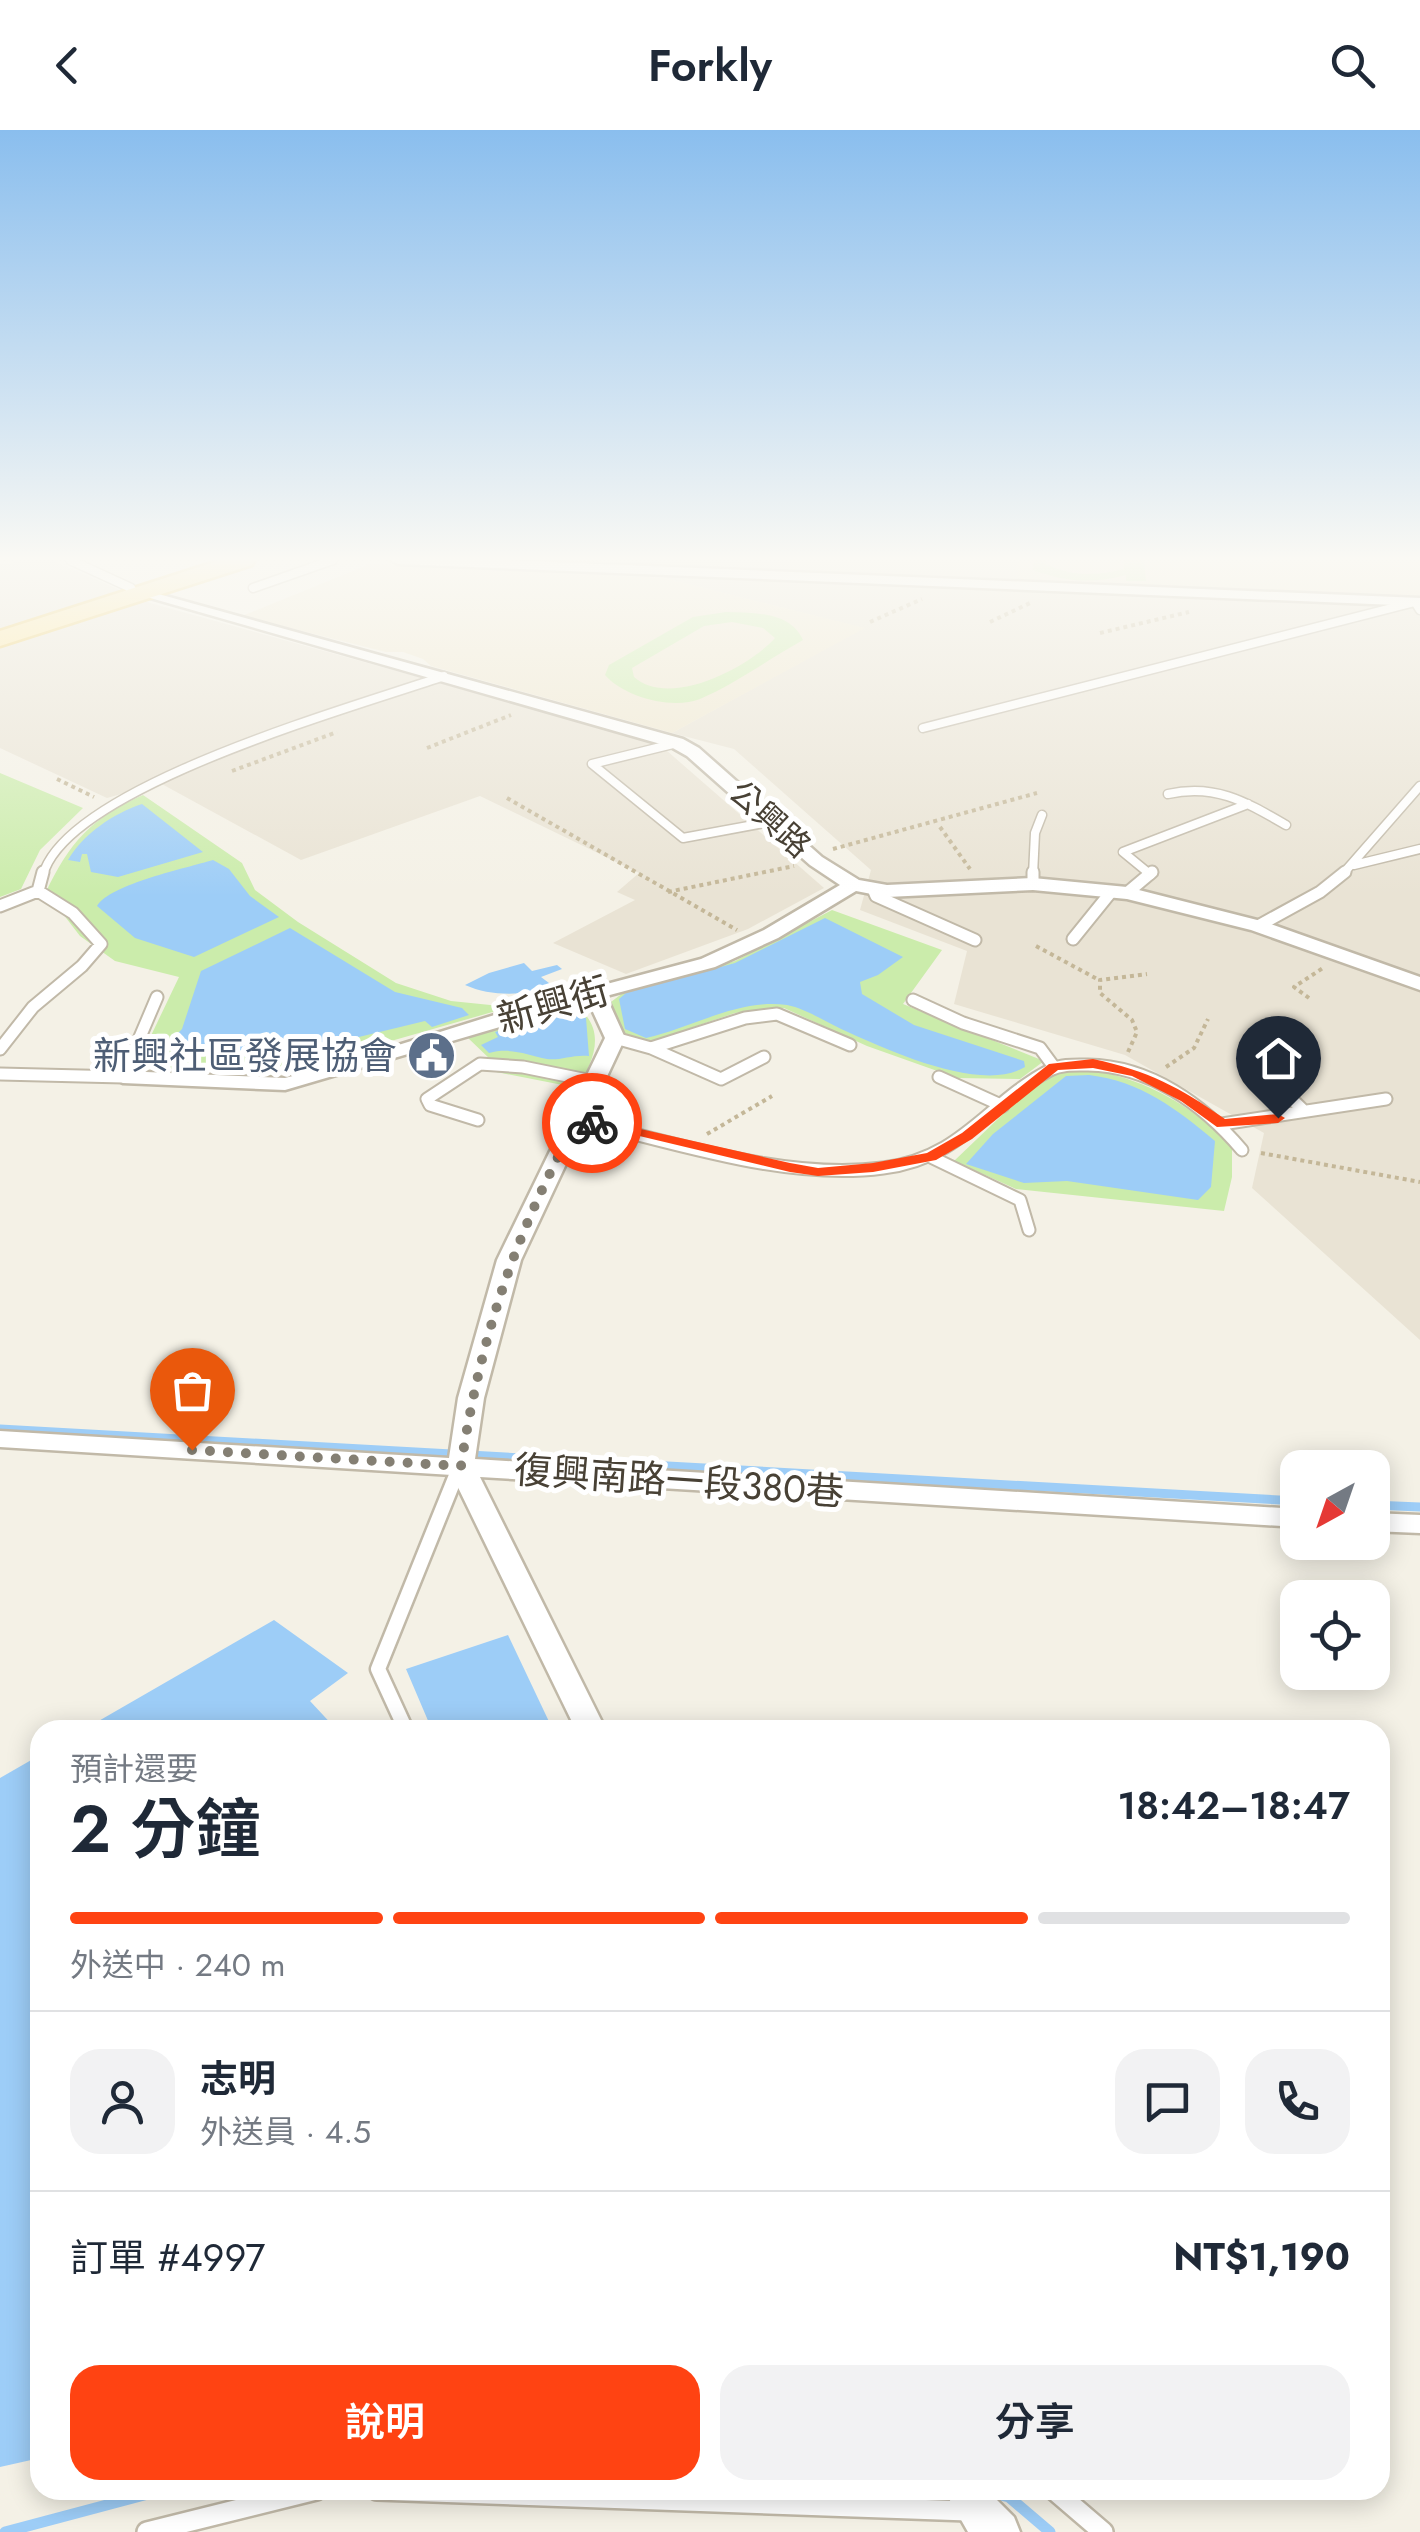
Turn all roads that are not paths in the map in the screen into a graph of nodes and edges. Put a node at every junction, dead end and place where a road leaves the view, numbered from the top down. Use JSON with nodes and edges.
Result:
{"nodes":[{"id":1,"x":430,"y":672,"type":"edge"},
{"id":2,"x":1148,"y":672,"type":"edge"},
{"id":3,"x":444,"y":676,"type":"junction"},
{"id":4,"x":923,"y":728,"type":"dead end"},
{"id":5,"x":676,"y":744,"type":"junction"},
{"id":6,"x":1420,"y":786,"type":"edge"},
{"id":7,"x":1168,"y":794,"type":"dead end"},
{"id":8,"x":1248,"y":804,"type":"junction"},
{"id":9,"x":1042,"y":815,"type":"dead end"},
{"id":10,"x":775,"y":821,"type":"junction"},
{"id":11,"x":1286,"y":826,"type":"dead end"},
{"id":12,"x":1420,"y":849,"type":"edge"},
{"id":13,"x":1354,"y":865,"type":"junction"},
{"id":14,"x":1033,"y":884,"type":"junction"},
{"id":15,"x":863,"y":887,"type":"junction"},
{"id":16,"x":38,"y":892,"type":"junction"},
{"id":17,"x":1119,"y":892,"type":"junction"},
{"id":18,"x":0,"y":906,"type":"edge"},
{"id":19,"x":1258,"y":926,"type":"junction"},
{"id":20,"x":1073,"y":938,"type":"dead end"},
{"id":21,"x":975,"y":940,"type":"dead end"},
{"id":22,"x":1420,"y":984,"type":"edge"},
{"id":23,"x":594,"y":992,"type":"junction"},
{"id":24,"x":157,"y":997,"type":"dead end"},
{"id":25,"x":913,"y":1000,"type":"dead end"},
{"id":26,"x":615,"y":1038,"type":"junction"},
{"id":27,"x":850,"y":1045,"type":"dead end"},
{"id":28,"x":651,"y":1048,"type":"junction"},
{"id":29,"x":0,"y":1049,"type":"edge"},
{"id":30,"x":764,"y":1057,"type":"dead end"},
{"id":31,"x":1054,"y":1066,"type":"junction"},
{"id":32,"x":0,"y":1074,"type":"edge"},
{"id":33,"x":1267,"y":1075,"type":"dead end"},
{"id":34,"x":122,"y":1077,"type":"junction"},
{"id":35,"x":940,"y":1078,"type":"dead end"},
{"id":36,"x":597,"y":1082,"type":"junction"},
{"id":37,"x":1386,"y":1099,"type":"dead end"},
{"id":38,"x":1004,"y":1106,"type":"junction"},
{"id":39,"x":1304,"y":1111,"type":"junction"},
{"id":40,"x":478,"y":1120,"type":"dead end"},
{"id":41,"x":578,"y":1120,"type":"junction"},
{"id":42,"x":1222,"y":1124,"type":"junction"},
{"id":43,"x":1242,"y":1150,"type":"road end"},
{"id":44,"x":931,"y":1157,"type":"junction"},
{"id":45,"x":1029,"y":1230,"type":"dead end"},
{"id":46,"x":0,"y":1439,"type":"edge"},
{"id":47,"x":461,"y":1466,"type":"junction"},
{"id":48,"x":1280,"y":1517,"type":"edge"},
{"id":49,"x":1390,"y":1524,"type":"edge"},
{"id":50,"x":1417,"y":1526,"type":"edge"},
{"id":51,"x":401,"y":1720,"type":"edge"},
{"id":52,"x":586,"y":1720,"type":"edge"},
{"id":53,"x":276,"y":2500,"type":"edge"},
{"id":54,"x":664,"y":2500,"type":"edge"},
{"id":55,"x":1066,"y":2500,"type":"edge"},
{"id":56,"x":980,"y":2511,"type":"edge"},
{"id":57,"x":146,"y":2532,"type":"edge"},
{"id":58,"x":1104,"y":2532,"type":"edge"}],
"edges":[{"from":1,"to":3,"type":"street","name":"公興路"},
{"from":2,"to":4,"type":"lane"},
{"from":3,"to":5,"type":"street","name":"公興路"},
{"from":3,"to":16,"type":"lane"},
{"from":5,"to":10,"type":"street","name":"公興路"},
{"from":5,"to":10,"type":"lane"},
{"from":6,"to":13,"type":"lane"},
{"from":7,"to":8,"type":"lane"},
{"from":8,"to":11,"type":"lane"},
{"from":8,"to":17,"type":"lane"},
{"from":9,"to":14,"type":"lane"},
{"from":10,"to":15,"type":"street","name":"公興路"},
{"from":12,"to":13,"type":"lane"},
{"from":13,"to":19,"type":"lane"},
{"from":14,"to":15,"type":"street"},
{"from":14,"to":17,"type":"street"},
{"from":15,"to":21,"type":"lane"},
{"from":15,"to":23,"type":"street","name":"新興街"},
{"from":16,"to":18,"type":"lane"},
{"from":16,"to":29,"type":"lane"},
{"from":17,"to":19,"type":"street"},
{"from":17,"to":20,"type":"lane"},
{"from":19,"to":22,"type":"street"},
{"from":23,"to":26,"type":"street"},
{"from":23,"to":34,"type":"street","name":"新興街"},
{"from":24,"to":34,"type":"lane"},
{"from":25,"to":31,"type":"lane"},
{"from":26,"to":28,"type":"lane"},
{"from":26,"to":36,"type":"street"},
{"from":27,"to":28,"type":"lane"},
{"from":28,"to":30,"type":"lane"},
{"from":31,"to":38,"type":"lane"},
{"from":31,"to":42,"type":"lane"},
{"from":32,"to":34,"type":"lane","name":"新興街"},
{"from":33,"to":39,"type":"lane"},
{"from":35,"to":38,"type":"lane"},
{"from":36,"to":40,"type":"lane"},
{"from":36,"to":41,"type":"street"},
{"from":37,"to":39,"type":"lane"},
{"from":38,"to":44,"type":"lane"},
{"from":39,"to":42,"type":"lane"},
{"from":41,"to":44,"type":"lane"},
{"from":41,"to":47,"type":"street"},
{"from":42,"to":43,"type":"lane"},
{"from":44,"to":45,"type":"lane"},
{"from":46,"to":47,"type":"street","name":"復興南路一段380巷"},
{"from":47,"to":48,"type":"street","name":"復興南路一段380巷"},
{"from":47,"to":51,"type":"lane"},
{"from":47,"to":52,"type":"street"},
{"from":49,"to":50,"type":"street"},
{"from":53,"to":57,"type":"lane"},
{"from":54,"to":56,"type":"lane"},
{"from":55,"to":58,"type":"lane"}]}
